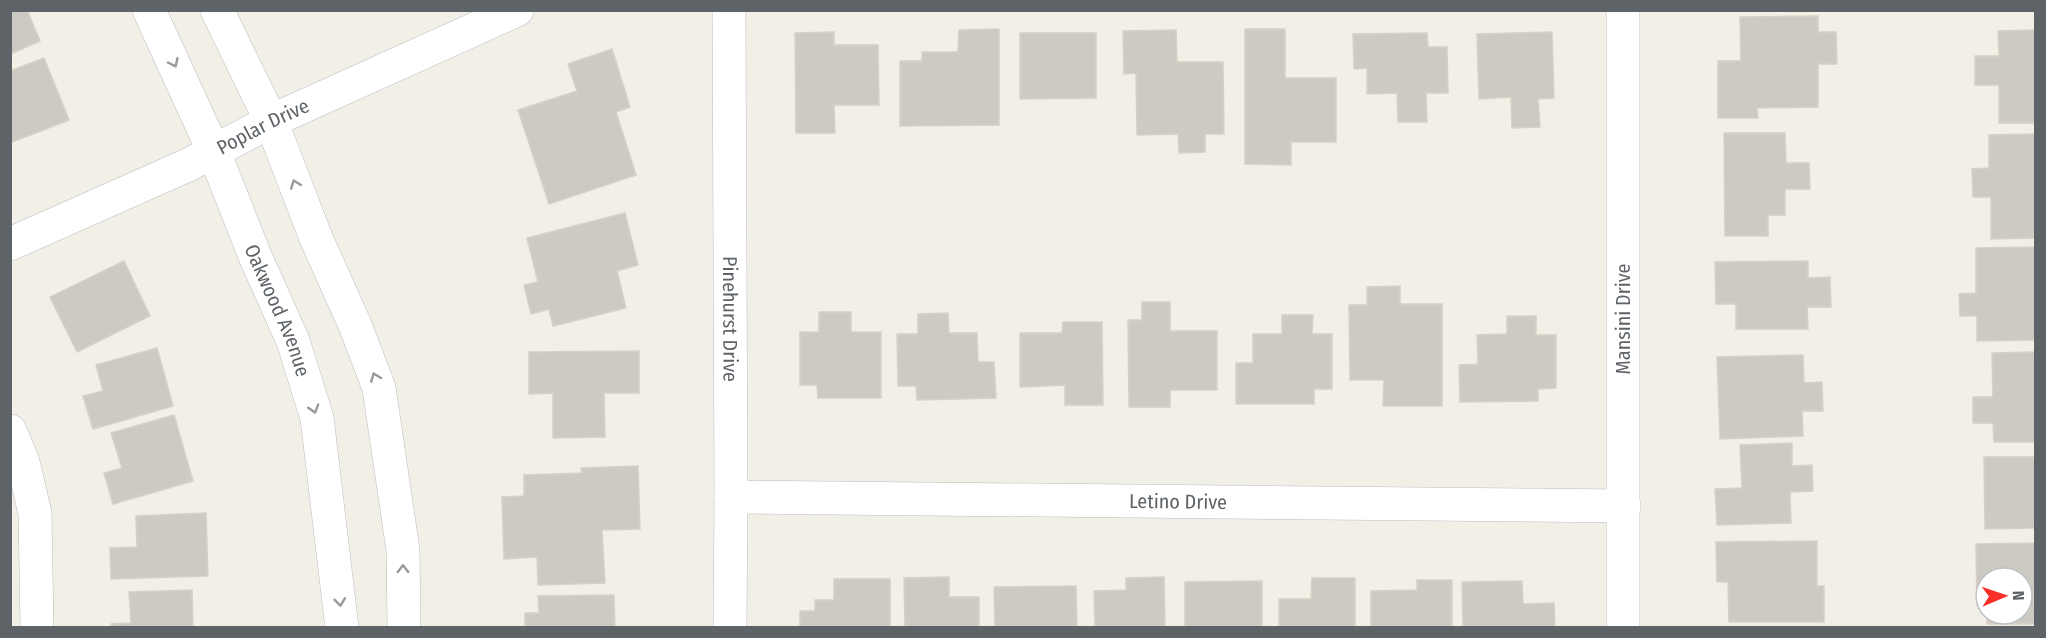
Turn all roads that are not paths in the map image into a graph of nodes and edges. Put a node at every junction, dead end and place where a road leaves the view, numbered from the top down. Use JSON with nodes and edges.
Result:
{"nodes":[{"id":1,"x":149,"y":10,"type":"edge"},
{"id":2,"x":217,"y":10,"type":"edge"},
{"id":3,"x":518,"y":10,"type":"edge"},
{"id":4,"x":729,"y":10,"type":"edge"},
{"id":5,"x":1623,"y":10,"type":"edge"},
{"id":6,"x":271,"y":121,"type":"junction"},
{"id":7,"x":214,"y":152,"type":"junction"},
{"id":8,"x":10,"y":244,"type":"edge"},
{"id":9,"x":10,"y":431,"type":"edge"},
{"id":10,"x":731,"y":497,"type":"junction"},
{"id":11,"x":1623,"y":506,"type":"junction"},
{"id":12,"x":37,"y":627,"type":"edge"},
{"id":13,"x":342,"y":627,"type":"edge"},
{"id":14,"x":404,"y":627,"type":"edge"},
{"id":15,"x":730,"y":627,"type":"edge"},
{"id":16,"x":1623,"y":627,"type":"edge"}],
"edges":[{"from":1,"to":7,"type":"street","name":"Oakwood Avenue","one_way":true},
{"from":2,"to":6,"type":"street"},
{"from":3,"to":6,"type":"street","name":"Poplar Drive"},
{"from":4,"to":10,"type":"street","name":"Pinehurst Drive"},
{"from":5,"to":11,"type":"street","name":"Mansini Drive"},
{"from":6,"to":7,"type":"street","name":"Poplar Drive"},
{"from":14,"to":6,"type":"street","one_way":true},
{"from":7,"to":8,"type":"street","name":"Poplar Drive"},
{"from":7,"to":13,"type":"street","name":"Oakwood Avenue","one_way":true},
{"from":9,"to":12,"type":"street"},
{"from":10,"to":11,"type":"street","name":"Letino Drive"},
{"from":10,"to":15,"type":"street","name":"Pinehurst Drive"},
{"from":11,"to":16,"type":"street","name":"Mansini Drive"}]}
